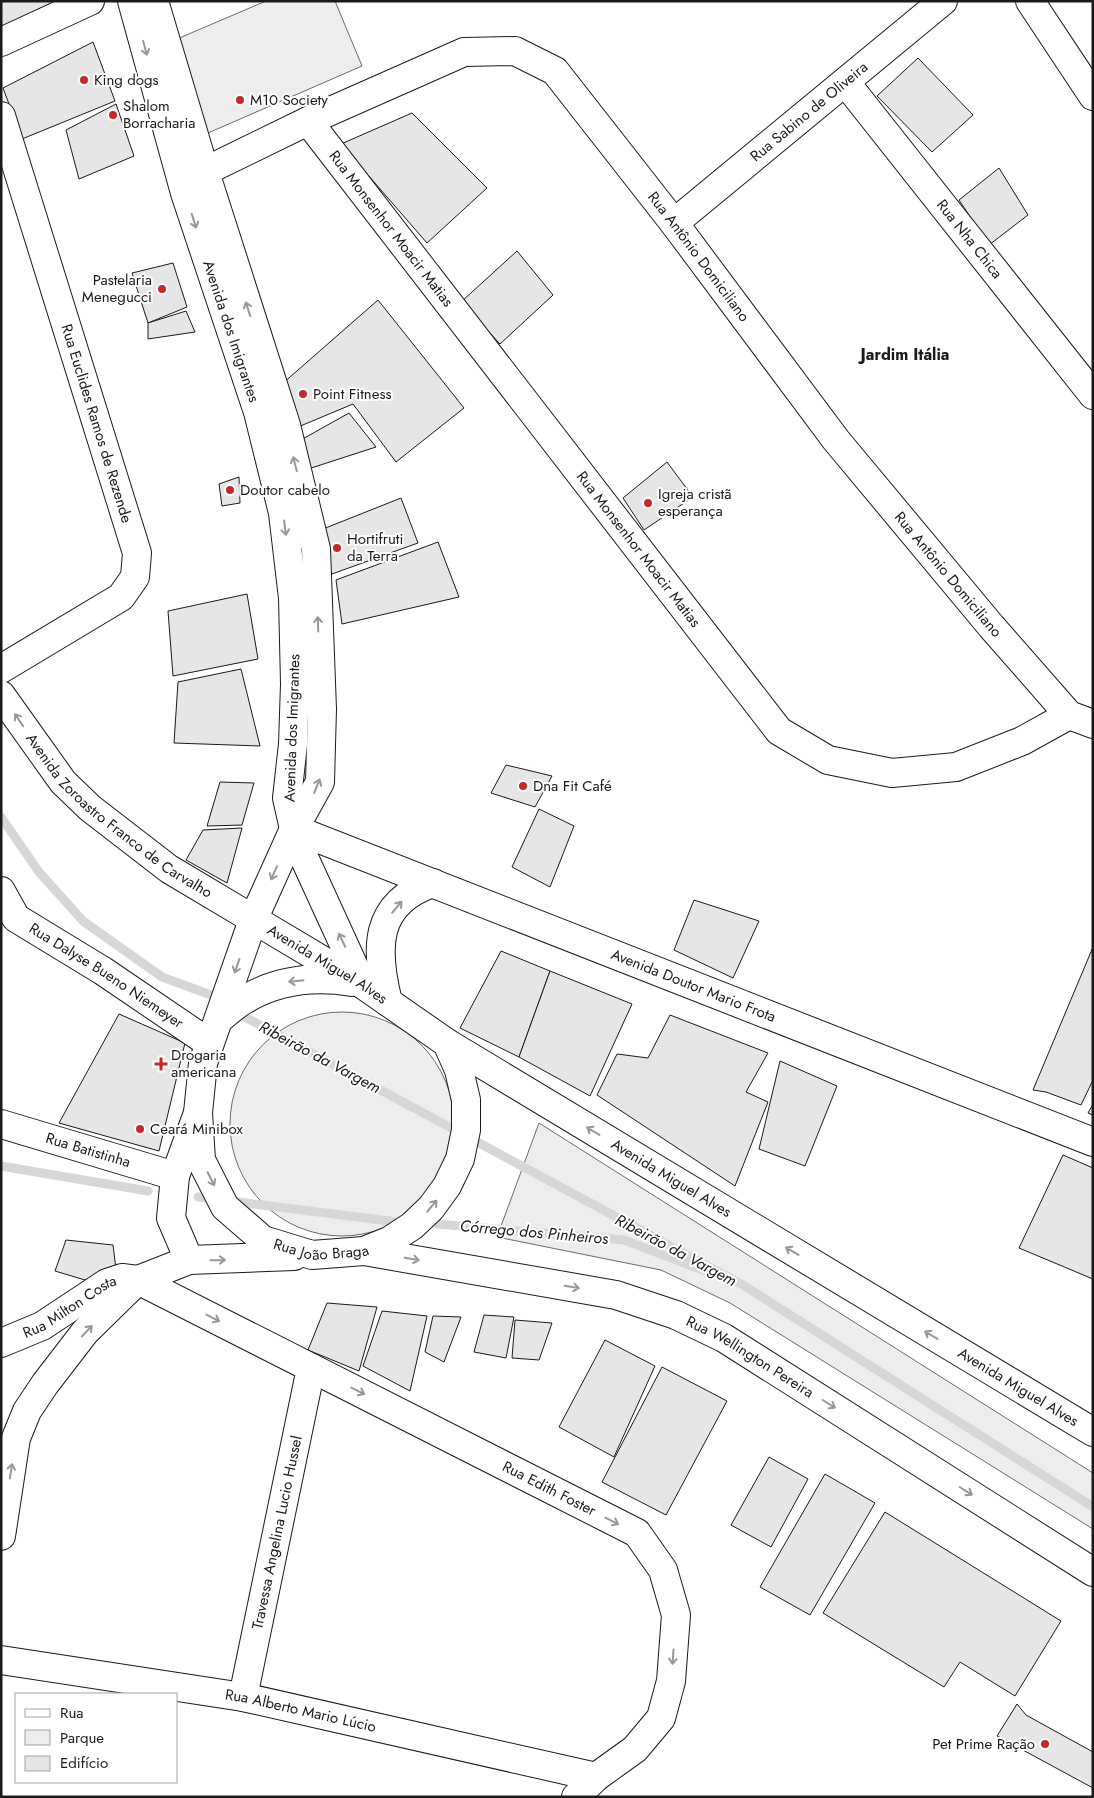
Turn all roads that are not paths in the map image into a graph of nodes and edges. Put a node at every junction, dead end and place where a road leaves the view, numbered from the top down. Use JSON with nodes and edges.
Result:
{"nodes":[{"id":1,"x":90,"y":1,"type":"edge"},
{"id":2,"x":132,"y":1,"type":"edge"},
{"id":3,"x":154,"y":1,"type":"edge"},
{"id":4,"x":943,"y":1,"type":"edge"},
{"id":5,"x":1030,"y":1,"type":"edge"},
{"id":6,"x":1,"y":42,"type":"edge"},
{"id":7,"x":846,"y":83,"type":"junction"},
{"id":8,"x":1093,"y":96,"type":"edge"},
{"id":9,"x":1,"y":116,"type":"edge"},
{"id":10,"x":308,"y":121,"type":"junction"},
{"id":11,"x":193,"y":177,"type":"junction"},
{"id":12,"x":674,"y":223,"type":"junction"},
{"id":13,"x":1093,"y":395,"type":"edge"},
{"id":14,"x":1,"y":669,"type":"edge"},
{"id":15,"x":1,"y":695,"type":"edge"},
{"id":16,"x":1081,"y":720,"type":"edge"},
{"id":17,"x":294,"y":829,"type":"junction"},
{"id":18,"x":433,"y":883,"type":"junction"},
{"id":19,"x":1,"y":890,"type":"edge"},
{"id":20,"x":9,"y":913,"type":"edge"},
{"id":21,"x":253,"y":920,"type":"junction"},
{"id":22,"x":362,"y":984,"type":"junction"},
{"id":23,"x":388,"y":1002,"type":"junction"},
{"id":24,"x":210,"y":1042,"type":"junction"},
{"id":25,"x":447,"y":1043,"type":"junction"},
{"id":26,"x":198,"y":1113,"type":"junction"},
{"id":27,"x":1,"y":1124,"type":"edge"},
{"id":28,"x":1093,"y":1142,"type":"edge"},
{"id":29,"x":175,"y":1176,"type":"junction"},
{"id":30,"x":364,"y":1251,"type":"junction"},
{"id":31,"x":312,"y":1255,"type":"junction"},
{"id":32,"x":189,"y":1260,"type":"junction"},
{"id":33,"x":138,"y":1280,"type":"junction"},
{"id":34,"x":182,"y":1302,"type":"junction"},
{"id":35,"x":1,"y":1343,"type":"edge"},
{"id":36,"x":311,"y":1368,"type":"junction"},
{"id":37,"x":1093,"y":1432,"type":"edge"},
{"id":38,"x":1,"y":1536,"type":"edge"},
{"id":39,"x":1093,"y":1572,"type":"edge"},
{"id":40,"x":1,"y":1660,"type":"edge"},
{"id":41,"x":243,"y":1697,"type":"junction"},
{"id":42,"x":596,"y":1777,"type":"junction"},
{"id":43,"x":576,"y":1797,"type":"edge"}],
"edges":[{"from":1,"to":6,"type":"street"},
{"from":2,"to":11,"type":"street","name":"Avenida dos Imigrantes","one_way":true},
{"from":3,"to":11,"type":"street","name":"Avenida dos Imigrantes"},
{"from":4,"to":7,"type":"street","name":"Rua Sabino de Oliveira"},
{"from":5,"to":8,"type":"street"},
{"from":7,"to":12,"type":"street","name":"Rua Sabino de Oliveira"},
{"from":7,"to":13,"type":"street","name":"Rua Nha Chica"},
{"from":9,"to":14,"type":"street","name":"Rua Euclides Ramos de Rezende"},
{"from":10,"to":11,"type":"street","name":"Rua Antônio Domiciliano"},
{"from":10,"to":12,"type":"street","name":"Rua Antônio Domiciliano"},
{"from":10,"to":16,"type":"street","name":"Rua Monsenhor Moacir Matias"},
{"from":11,"to":17,"type":"street","name":"Avenida dos Imigrantes"},
{"from":12,"to":16,"type":"street","name":"Rua Antônio Domiciliano"},
{"from":21,"to":15,"type":"street","name":"Avenida Zoroastro Franco de Carvalho","one_way":true},
{"from":17,"to":18,"type":"street","name":"Avenida Doutor Mario Frota"},
{"from":17,"to":21,"type":"street","name":"Rua João Braga","one_way":true},
{"from":22,"to":17,"type":"street","one_way":true},
{"from":23,"to":18,"type":"street","one_way":true},
{"from":18,"to":28,"type":"street","name":"Avenida Doutor Mario Frota"},
{"from":19,"to":20,"type":"street"},
{"from":20,"to":24,"type":"street","name":"Rua Dalyse Bueno Niemeyer"},
{"from":21,"to":22,"type":"street","name":"Avenida Miguel Alves"},
{"from":21,"to":24,"type":"street","name":"Rua João Braga","one_way":true},
{"from":22,"to":23,"type":"street","name":"Avenida Miguel Alves"},
{"from":22,"to":24,"type":"street","one_way":true},
{"from":23,"to":25,"type":"street","name":"Avenida Miguel Alves"},
{"from":24,"to":26,"type":"street","name":"Rua João Braga"},
{"from":30,"to":25,"type":"street","name":"Rua João Braga","one_way":true},
{"from":37,"to":25,"type":"street","name":"Avenida Miguel Alves","one_way":true},
{"from":26,"to":29,"type":"street"},
{"from":26,"to":31,"type":"street","name":"Rua João Braga","one_way":true},
{"from":27,"to":29,"type":"street","name":"Rua Batistinha"},
{"from":29,"to":32,"type":"street"},
{"from":30,"to":31,"type":"street","name":"Rua João Braga"},
{"from":30,"to":39,"type":"street","name":"Rua Wellington Pereira","one_way":true},
{"from":32,"to":31,"type":"street","one_way":true},
{"from":32,"to":33,"type":"street"},
{"from":32,"to":34,"type":"street"},
{"from":33,"to":34,"type":"street","name":"Rua Edith Foster"},
{"from":33,"to":35,"type":"street","name":"Rua Milton Costa"},
{"from":38,"to":33,"type":"street","one_way":true},
{"from":34,"to":36,"type":"street","name":"Rua Edith Foster","one_way":true},
{"from":36,"to":41,"type":"street","name":"Travessa Angelina Lucio Hussel"},
{"from":36,"to":42,"type":"street","name":"Rua Edith Foster","one_way":true},
{"from":40,"to":41,"type":"street","name":"Rua Alberto Mario Lúcio"},
{"from":41,"to":42,"type":"street","name":"Rua Alberto Mario Lúcio"},
{"from":42,"to":43,"type":"street","name":"Rua Edith Foster"}]}
